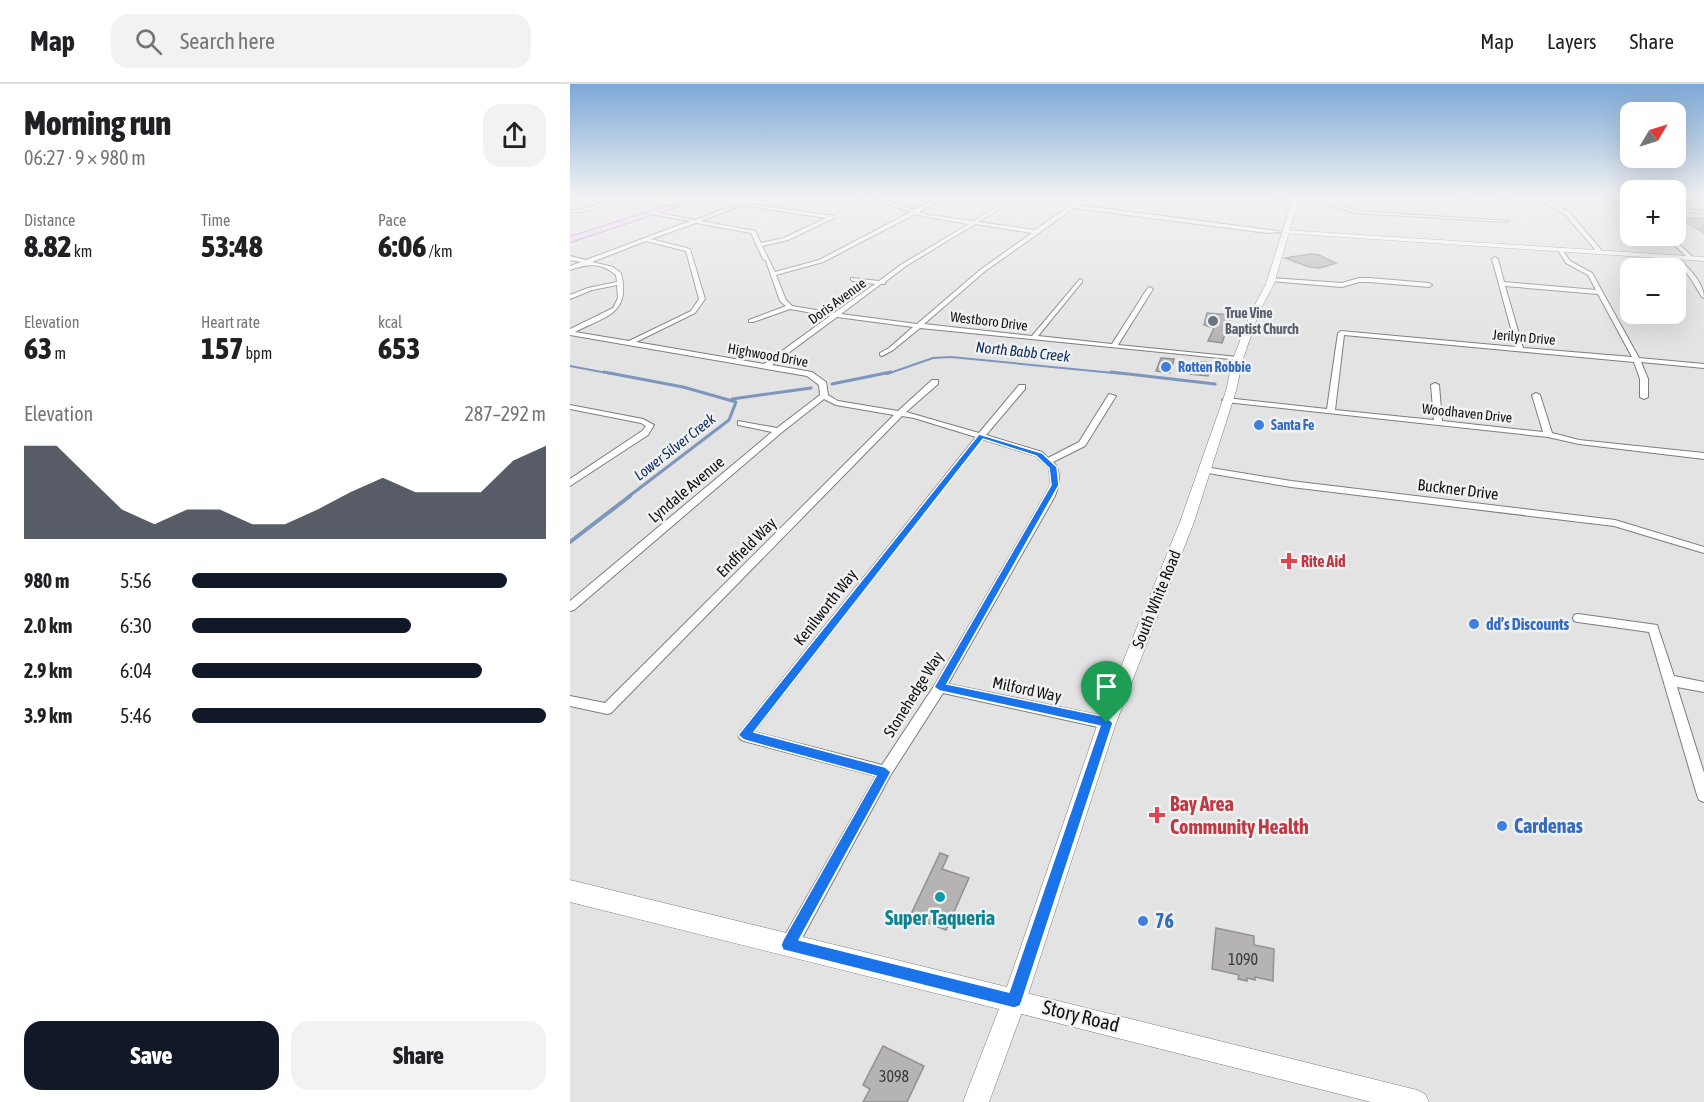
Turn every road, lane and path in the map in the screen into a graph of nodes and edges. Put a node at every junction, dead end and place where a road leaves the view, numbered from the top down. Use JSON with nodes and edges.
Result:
{"nodes":[{"id":1,"x":759,"y":245,"type":"edge"},
{"id":2,"x":630,"y":246,"type":"edge"},
{"id":3,"x":671,"y":246,"type":"edge"},
{"id":4,"x":850,"y":246,"type":"edge"},
{"id":5,"x":936,"y":246,"type":"edge"},
{"id":6,"x":1017,"y":246,"type":"edge"},
{"id":7,"x":1280,"y":246,"type":"edge"},
{"id":8,"x":1492,"y":246,"type":"edge"},
{"id":9,"x":1595,"y":246,"type":"edge"},
{"id":10,"x":1678,"y":246,"type":"edge"},
{"id":11,"x":1561,"y":250,"type":"junction"},
{"id":12,"x":1600,"y":252,"type":"junction"},
{"id":13,"x":1674,"y":257,"type":"junction"},
{"id":14,"x":570,"y":258,"type":"edge"},
{"id":15,"x":1691,"y":258,"type":"junction"},
{"id":16,"x":1495,"y":259,"type":"dead end"},
{"id":17,"x":1704,"y":259,"type":"edge"},
{"id":18,"x":588,"y":261,"type":"junction"},
{"id":19,"x":570,"y":268,"type":"edge"},
{"id":20,"x":772,"y":274,"type":"junction"},
{"id":21,"x":853,"y":279,"type":"dead end"},
{"id":22,"x":1271,"y":280,"type":"junction"},
{"id":23,"x":1080,"y":281,"type":"dead end"},
{"id":24,"x":618,"y":283,"type":"junction"},
{"id":25,"x":883,"y":283,"type":"junction"},
{"id":26,"x":1502,"y":284,"type":"junction"},
{"id":27,"x":1429,"y":285,"type":"dead end"},
{"id":28,"x":1150,"y":289,"type":"dead end"},
{"id":29,"x":1600,"y":292,"type":"junction"},
{"id":30,"x":1704,"y":296,"type":"edge"},
{"id":31,"x":570,"y":297,"type":"edge"},
{"id":32,"x":790,"y":307,"type":"junction"},
{"id":33,"x":836,"y":316,"type":"junction"},
{"id":34,"x":751,"y":321,"type":"dead end"},
{"id":35,"x":919,"y":325,"type":"junction"},
{"id":36,"x":570,"y":332,"type":"edge"},
{"id":37,"x":1033,"y":338,"type":"junction"},
{"id":38,"x":628,"y":344,"type":"junction"},
{"id":39,"x":1114,"y":346,"type":"junction"},
{"id":40,"x":1520,"y":348,"type":"junction"},
{"id":41,"x":882,"y":354,"type":"dead end"},
{"id":42,"x":1238,"y":359,"type":"junction"},
{"id":43,"x":1636,"y":359,"type":"junction"},
{"id":44,"x":1704,"y":366,"type":"edge"},
{"id":45,"x":765,"y":367,"type":"junction"},
{"id":46,"x":935,"y":382,"type":"dead end"},
{"id":47,"x":1435,"y":385,"type":"dead end"},
{"id":48,"x":1022,"y":387,"type":"dead end"},
{"id":49,"x":1536,"y":395,"type":"dead end"},
{"id":50,"x":824,"y":396,"type":"junction"},
{"id":51,"x":1112,"y":396,"type":"dead end"},
{"id":52,"x":1644,"y":397,"type":"dead end"},
{"id":53,"x":1226,"y":400,"type":"junction"},
{"id":54,"x":573,"y":409,"type":"edge"},
{"id":55,"x":1331,"y":411,"type":"junction"},
{"id":56,"x":900,"y":413,"type":"junction"},
{"id":57,"x":741,"y":423,"type":"dead end"},
{"id":58,"x":1438,"y":423,"type":"junction"},
{"id":59,"x":778,"y":431,"type":"junction"},
{"id":60,"x":1548,"y":435,"type":"junction"},
{"id":61,"x":982,"y":436,"type":"junction"},
{"id":62,"x":1704,"y":456,"type":"edge"},
{"id":63,"x":1048,"y":461,"type":"junction"},
{"id":64,"x":1204,"y":470,"type":"junction"},
{"id":65,"x":570,"y":483,"type":"edge"},
{"id":66,"x":1704,"y":550,"type":"edge"},
{"id":67,"x":570,"y":607,"type":"edge"},
{"id":68,"x":1578,"y":618,"type":"dead end"},
{"id":69,"x":1669,"y":680,"type":"junction"},
{"id":70,"x":940,"y":687,"type":"junction"},
{"id":71,"x":1704,"y":687,"type":"edge"},
{"id":72,"x":570,"y":700,"type":"edge"},
{"id":73,"x":1107,"y":723,"type":"junction"},
{"id":74,"x":885,"y":772,"type":"junction"},
{"id":75,"x":1703,"y":789,"type":"edge"},
{"id":76,"x":570,"y":891,"type":"edge"},
{"id":77,"x":789,"y":945,"type":"junction"},
{"id":78,"x":1014,"y":1001,"type":"junction"},
{"id":79,"x":976,"y":1102,"type":"edge"},
{"id":80,"x":1417,"y":1102,"type":"edge"}],
"edges":[{"from":1,"to":20,"type":"street"},
{"from":2,"to":18,"type":"street"},
{"from":3,"to":38,"type":"street"},
{"from":4,"to":20,"type":"street"},
{"from":5,"to":25,"type":"street","name":"Doris Avenue"},
{"from":6,"to":35,"type":"street"},
{"from":7,"to":22,"type":"main road","name":"South White Road"},
{"from":8,"to":11,"type":"street"},
{"from":9,"to":12,"type":"street"},
{"from":10,"to":15,"type":"street"},
{"from":11,"to":12,"type":"street"},
{"from":11,"to":29,"type":"street"},
{"from":12,"to":13,"type":"street"},
{"from":13,"to":15,"type":"street"},
{"from":13,"to":30,"type":"street"},
{"from":14,"to":18,"type":"street"},
{"from":15,"to":17,"type":"street"},
{"from":16,"to":26,"type":"street"},
{"from":18,"to":19,"type":"street"},
{"from":18,"to":24,"type":"street"},
{"from":20,"to":32,"type":"street"},
{"from":21,"to":25,"type":"street"},
{"from":22,"to":27,"type":"street"},
{"from":22,"to":42,"type":"main road","name":"South White Road"},
{"from":23,"to":37,"type":"street"},
{"from":24,"to":31,"type":"street"},
{"from":24,"to":36,"type":"street","name":"Highwood Drive"},
{"from":25,"to":33,"type":"street","name":"Doris Avenue"},
{"from":26,"to":29,"type":"street"},
{"from":26,"to":40,"type":"street"},
{"from":28,"to":39,"type":"street"},
{"from":29,"to":43,"type":"street"},
{"from":32,"to":33,"type":"street","name":"Westboro Drive"},
{"from":32,"to":34,"type":"street"},
{"from":33,"to":35,"type":"street","name":"Westboro Drive"},
{"from":33,"to":45,"type":"street","name":"Doris Avenue"},
{"from":35,"to":37,"type":"street","name":"Westboro Drive"},
{"from":35,"to":41,"type":"street"},
{"from":36,"to":38,"type":"street","name":"Highwood Drive"},
{"from":37,"to":39,"type":"street","name":"Westboro Drive"},
{"from":38,"to":45,"type":"street","name":"Highwood Drive"},
{"from":39,"to":42,"type":"street","name":"Westboro Drive"},
{"from":40,"to":43,"type":"street","name":"Jerilyn Drive"},
{"from":40,"to":55,"type":"street","name":"Jerilyn Drive"},
{"from":42,"to":53,"type":"main road","name":"South White Road"},
{"from":43,"to":44,"type":"street","name":"Jerilyn Drive"},
{"from":43,"to":52,"type":"street"},
{"from":45,"to":50,"type":"street","name":"Highwood Drive"},
{"from":46,"to":56,"type":"street","name":"Endfield Way"},
{"from":47,"to":58,"type":"street"},
{"from":48,"to":61,"type":"street","name":"Kenilworth Way"},
{"from":49,"to":60,"type":"street"},
{"from":50,"to":56,"type":"street"},
{"from":50,"to":59,"type":"street","name":"Lyndale Avenue"},
{"from":51,"to":63,"type":"street"},
{"from":53,"to":55,"type":"street","name":"Woodhaven Drive"},
{"from":53,"to":64,"type":"main road","name":"South White Road"},
{"from":54,"to":65,"type":"street"},
{"from":55,"to":58,"type":"street","name":"Woodhaven Drive"},
{"from":56,"to":61,"type":"street"},
{"from":56,"to":72,"type":"street","name":"Endfield Way"},
{"from":57,"to":59,"type":"street"},
{"from":58,"to":60,"type":"street","name":"Woodhaven Drive"},
{"from":59,"to":67,"type":"street","name":"Lyndale Avenue"},
{"from":60,"to":62,"type":"street","name":"Woodhaven Drive"},
{"from":61,"to":63,"type":"street"},
{"from":61,"to":74,"type":"street","name":"Kenilworth Way"},
{"from":63,"to":70,"type":"street","name":"Stonehedge Way"},
{"from":64,"to":66,"type":"street","name":"Buckner Drive"},
{"from":64,"to":73,"type":"main road","name":"South White Road"},
{"from":68,"to":69,"type":"street"},
{"from":69,"to":71,"type":"street"},
{"from":69,"to":75,"type":"street"},
{"from":70,"to":73,"type":"street","name":"Milford Way"},
{"from":70,"to":74,"type":"street","name":"Stonehedge Way"},
{"from":73,"to":78,"type":"main road","name":"South White Road"},
{"from":74,"to":77,"type":"street","name":"Stonehedge Way"},
{"from":76,"to":77,"type":"main road","name":"Story Road"},
{"from":77,"to":78,"type":"main road","name":"Story Road"},
{"from":78,"to":79,"type":"main road","name":"South White Road"},
{"from":78,"to":80,"type":"street","name":"Story Road"}]}
